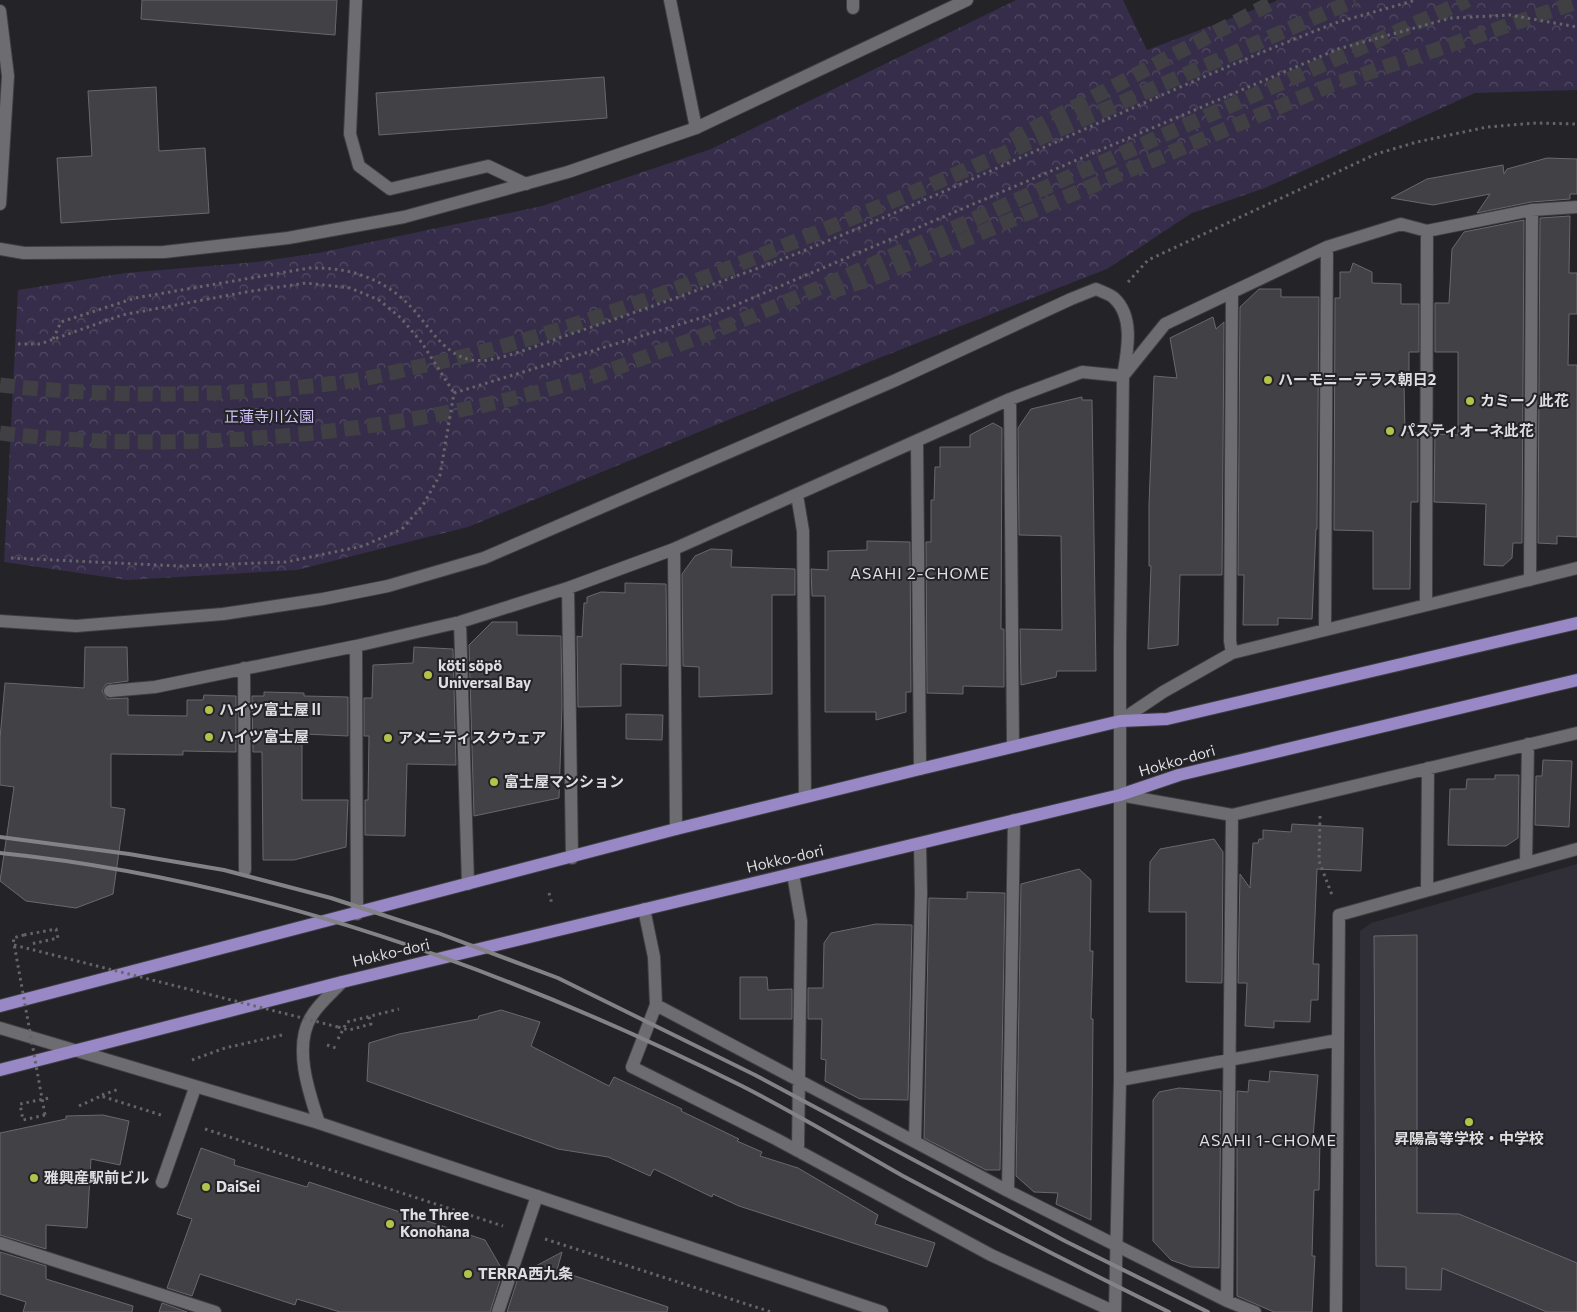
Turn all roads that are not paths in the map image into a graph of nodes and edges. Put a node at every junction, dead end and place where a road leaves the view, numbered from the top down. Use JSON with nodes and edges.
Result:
{"nodes":[{"id":1,"x":356,"y":0,"type":"edge"},
{"id":2,"x":670,"y":0,"type":"edge"},
{"id":3,"x":967,"y":0,"type":"edge"},
{"id":4,"x":0,"y":12,"type":"edge"},
{"id":5,"x":696,"y":128,"type":"junction"},
{"id":6,"x":526,"y":184,"type":"junction"},
{"id":7,"x":0,"y":204,"type":"edge"},
{"id":8,"x":1577,"y":207,"type":"edge"},
{"id":9,"x":1532,"y":210,"type":"junction"},
{"id":10,"x":1427,"y":231,"type":"junction"},
{"id":11,"x":1327,"y":247,"type":"junction"},
{"id":12,"x":0,"y":249,"type":"edge"},
{"id":13,"x":1232,"y":292,"type":"junction"},
{"id":14,"x":1123,"y":376,"type":"junction"},
{"id":15,"x":1010,"y":399,"type":"junction"},
{"id":16,"x":917,"y":441,"type":"junction"},
{"id":17,"x":798,"y":495,"type":"junction"},
{"id":18,"x":674,"y":549,"type":"junction"},
{"id":19,"x":1577,"y":568,"type":"edge"},
{"id":20,"x":1530,"y":580,"type":"junction"},
{"id":21,"x":568,"y":588,"type":"junction"},
{"id":22,"x":1426,"y":605,"type":"junction"},
{"id":23,"x":0,"y":621,"type":"edge"},
{"id":24,"x":460,"y":622,"type":"junction"},
{"id":25,"x":1577,"y":623,"type":"edge"},
{"id":26,"x":1325,"y":630,"type":"junction"},
{"id":27,"x":356,"y":646,"type":"junction"},
{"id":28,"x":1232,"y":654,"type":"junction"},
{"id":29,"x":244,"y":668,"type":"junction"},
{"id":30,"x":1577,"y":680,"type":"edge"},
{"id":31,"x":110,"y":691,"type":"dead end"},
{"id":32,"x":1120,"y":721,"type":"junction"},
{"id":33,"x":1577,"y":733,"type":"edge"},
{"id":34,"x":1528,"y":744,"type":"junction"},
{"id":35,"x":1013,"y":746,"type":"junction"},
{"id":36,"x":1428,"y":768,"type":"junction"},
{"id":37,"x":920,"y":769,"type":"junction"},
{"id":38,"x":1120,"y":795,"type":"junction"},
{"id":39,"x":805,"y":797,"type":"junction"},
{"id":40,"x":1232,"y":815,"type":"junction"},
{"id":41,"x":1014,"y":820,"type":"junction"},
{"id":42,"x":676,"y":829,"type":"junction"},
{"id":43,"x":920,"y":844,"type":"junction"},
{"id":44,"x":1577,"y":849,"type":"edge"},
{"id":45,"x":572,"y":858,"type":"junction"},
{"id":46,"x":1526,"y":863,"type":"junction"},
{"id":47,"x":245,"y":870,"type":"dead end"},
{"id":48,"x":792,"y":874,"type":"junction"},
{"id":49,"x":468,"y":884,"type":"junction"},
{"id":50,"x":1427,"y":889,"type":"junction"},
{"id":51,"x":644,"y":909,"type":"junction"},
{"id":52,"x":356,"y":914,"type":"junction"},
{"id":53,"x":342,"y":982,"type":"junction"},
{"id":54,"x":656,"y":1005,"type":"junction"},
{"id":55,"x":0,"y":1006,"type":"edge"},
{"id":56,"x":0,"y":1028,"type":"edge"},
{"id":57,"x":1338,"y":1040,"type":"junction"},
{"id":58,"x":74,"y":1051,"type":"junction"},
{"id":59,"x":1228,"y":1060,"type":"junction"},
{"id":60,"x":0,"y":1070,"type":"edge"},
{"id":61,"x":799,"y":1079,"type":"junction"},
{"id":62,"x":1120,"y":1080,"type":"junction"},
{"id":63,"x":195,"y":1088,"type":"junction"},
{"id":64,"x":319,"y":1123,"type":"junction"},
{"id":65,"x":914,"y":1141,"type":"junction"},
{"id":66,"x":798,"y":1151,"type":"junction"},
{"id":67,"x":162,"y":1182,"type":"dead end"},
{"id":68,"x":1008,"y":1191,"type":"junction"},
{"id":69,"x":536,"y":1196,"type":"junction"},
{"id":70,"x":0,"y":1243,"type":"edge"},
{"id":71,"x":1118,"y":1247,"type":"junction"},
{"id":72,"x":1227,"y":1301,"type":"junction"},
{"id":73,"x":215,"y":1312,"type":"edge"},
{"id":74,"x":498,"y":1312,"type":"edge"},
{"id":75,"x":882,"y":1312,"type":"edge"},
{"id":76,"x":1115,"y":1312,"type":"edge"},
{"id":77,"x":1255,"y":1312,"type":"edge"},
{"id":78,"x":1336,"y":1312,"type":"edge"}],
"edges":[{"from":1,"to":6,"type":"street"},
{"from":2,"to":5,"type":"street"},
{"from":3,"to":5,"type":"street"},
{"from":4,"to":7,"type":"street"},
{"from":5,"to":6,"type":"street"},
{"from":6,"to":12,"type":"street"},
{"from":8,"to":9,"type":"street"},
{"from":9,"to":10,"type":"street"},
{"from":9,"to":20,"type":"street"},
{"from":10,"to":11,"type":"street"},
{"from":10,"to":22,"type":"street"},
{"from":11,"to":13,"type":"street"},
{"from":11,"to":26,"type":"street"},
{"from":13,"to":14,"type":"street"},
{"from":13,"to":28,"type":"street"},
{"from":14,"to":15,"type":"street"},
{"from":14,"to":23,"type":"street"},
{"from":14,"to":32,"type":"street"},
{"from":15,"to":16,"type":"street"},
{"from":15,"to":35,"type":"street"},
{"from":16,"to":17,"type":"street"},
{"from":16,"to":37,"type":"street"},
{"from":17,"to":18,"type":"street"},
{"from":17,"to":39,"type":"street"},
{"from":18,"to":21,"type":"street"},
{"from":18,"to":42,"type":"street"},
{"from":19,"to":20,"type":"street"},
{"from":20,"to":22,"type":"street"},
{"from":21,"to":24,"type":"street"},
{"from":21,"to":45,"type":"street"},
{"from":22,"to":26,"type":"street"},
{"from":24,"to":27,"type":"street"},
{"from":24,"to":49,"type":"street"},
{"from":25,"to":32,"type":"main road"},
{"from":26,"to":28,"type":"street"},
{"from":27,"to":29,"type":"street"},
{"from":27,"to":52,"type":"street"},
{"from":28,"to":32,"type":"street"},
{"from":29,"to":31,"type":"street"},
{"from":29,"to":47,"type":"street"},
{"from":30,"to":38,"type":"main road","name":"Hokko-dori"},
{"from":32,"to":35,"type":"main road"},
{"from":32,"to":38,"type":"street"},
{"from":33,"to":34,"type":"street"},
{"from":34,"to":36,"type":"street"},
{"from":34,"to":46,"type":"street"},
{"from":35,"to":37,"type":"main road"},
{"from":36,"to":40,"type":"street"},
{"from":36,"to":50,"type":"street"},
{"from":37,"to":39,"type":"main road"},
{"from":38,"to":40,"type":"street"},
{"from":38,"to":41,"type":"main road","name":"Hokko-dori"},
{"from":38,"to":62,"type":"street"},
{"from":39,"to":42,"type":"main road"},
{"from":40,"to":59,"type":"street"},
{"from":41,"to":43,"type":"main road","name":"Hokko-dori"},
{"from":41,"to":68,"type":"street"},
{"from":42,"to":45,"type":"main road"},
{"from":43,"to":48,"type":"main road","name":"Hokko-dori"},
{"from":43,"to":65,"type":"street"},
{"from":44,"to":46,"type":"street"},
{"from":45,"to":49,"type":"main road"},
{"from":46,"to":50,"type":"street"},
{"from":48,"to":51,"type":"main road","name":"Hokko-dori"},
{"from":48,"to":61,"type":"street"},
{"from":49,"to":52,"type":"main road"},
{"from":50,"to":57,"type":"street"},
{"from":51,"to":53,"type":"main road","name":"Hokko-dori"},
{"from":51,"to":54,"type":"street"},
{"from":52,"to":55,"type":"main road"},
{"from":53,"to":58,"type":"main road","name":"Hokko-dori"},
{"from":53,"to":64,"type":"street"},
{"from":54,"to":61,"type":"street"},
{"from":54,"to":66,"type":"street"},
{"from":56,"to":58,"type":"street"},
{"from":57,"to":59,"type":"street"},
{"from":57,"to":78,"type":"street"},
{"from":58,"to":60,"type":"main road","name":"Hokko-dori"},
{"from":58,"to":63,"type":"street"},
{"from":59,"to":62,"type":"street"},
{"from":59,"to":72,"type":"street"},
{"from":61,"to":65,"type":"street"},
{"from":61,"to":66,"type":"street"},
{"from":62,"to":71,"type":"street"},
{"from":63,"to":64,"type":"street"},
{"from":63,"to":67,"type":"street"},
{"from":64,"to":69,"type":"street"},
{"from":65,"to":68,"type":"street"},
{"from":66,"to":76,"type":"street"},
{"from":68,"to":71,"type":"street"},
{"from":69,"to":74,"type":"street"},
{"from":69,"to":75,"type":"street"},
{"from":70,"to":73,"type":"street"},
{"from":71,"to":72,"type":"street"},
{"from":71,"to":76,"type":"street"},
{"from":72,"to":77,"type":"street"}]}
